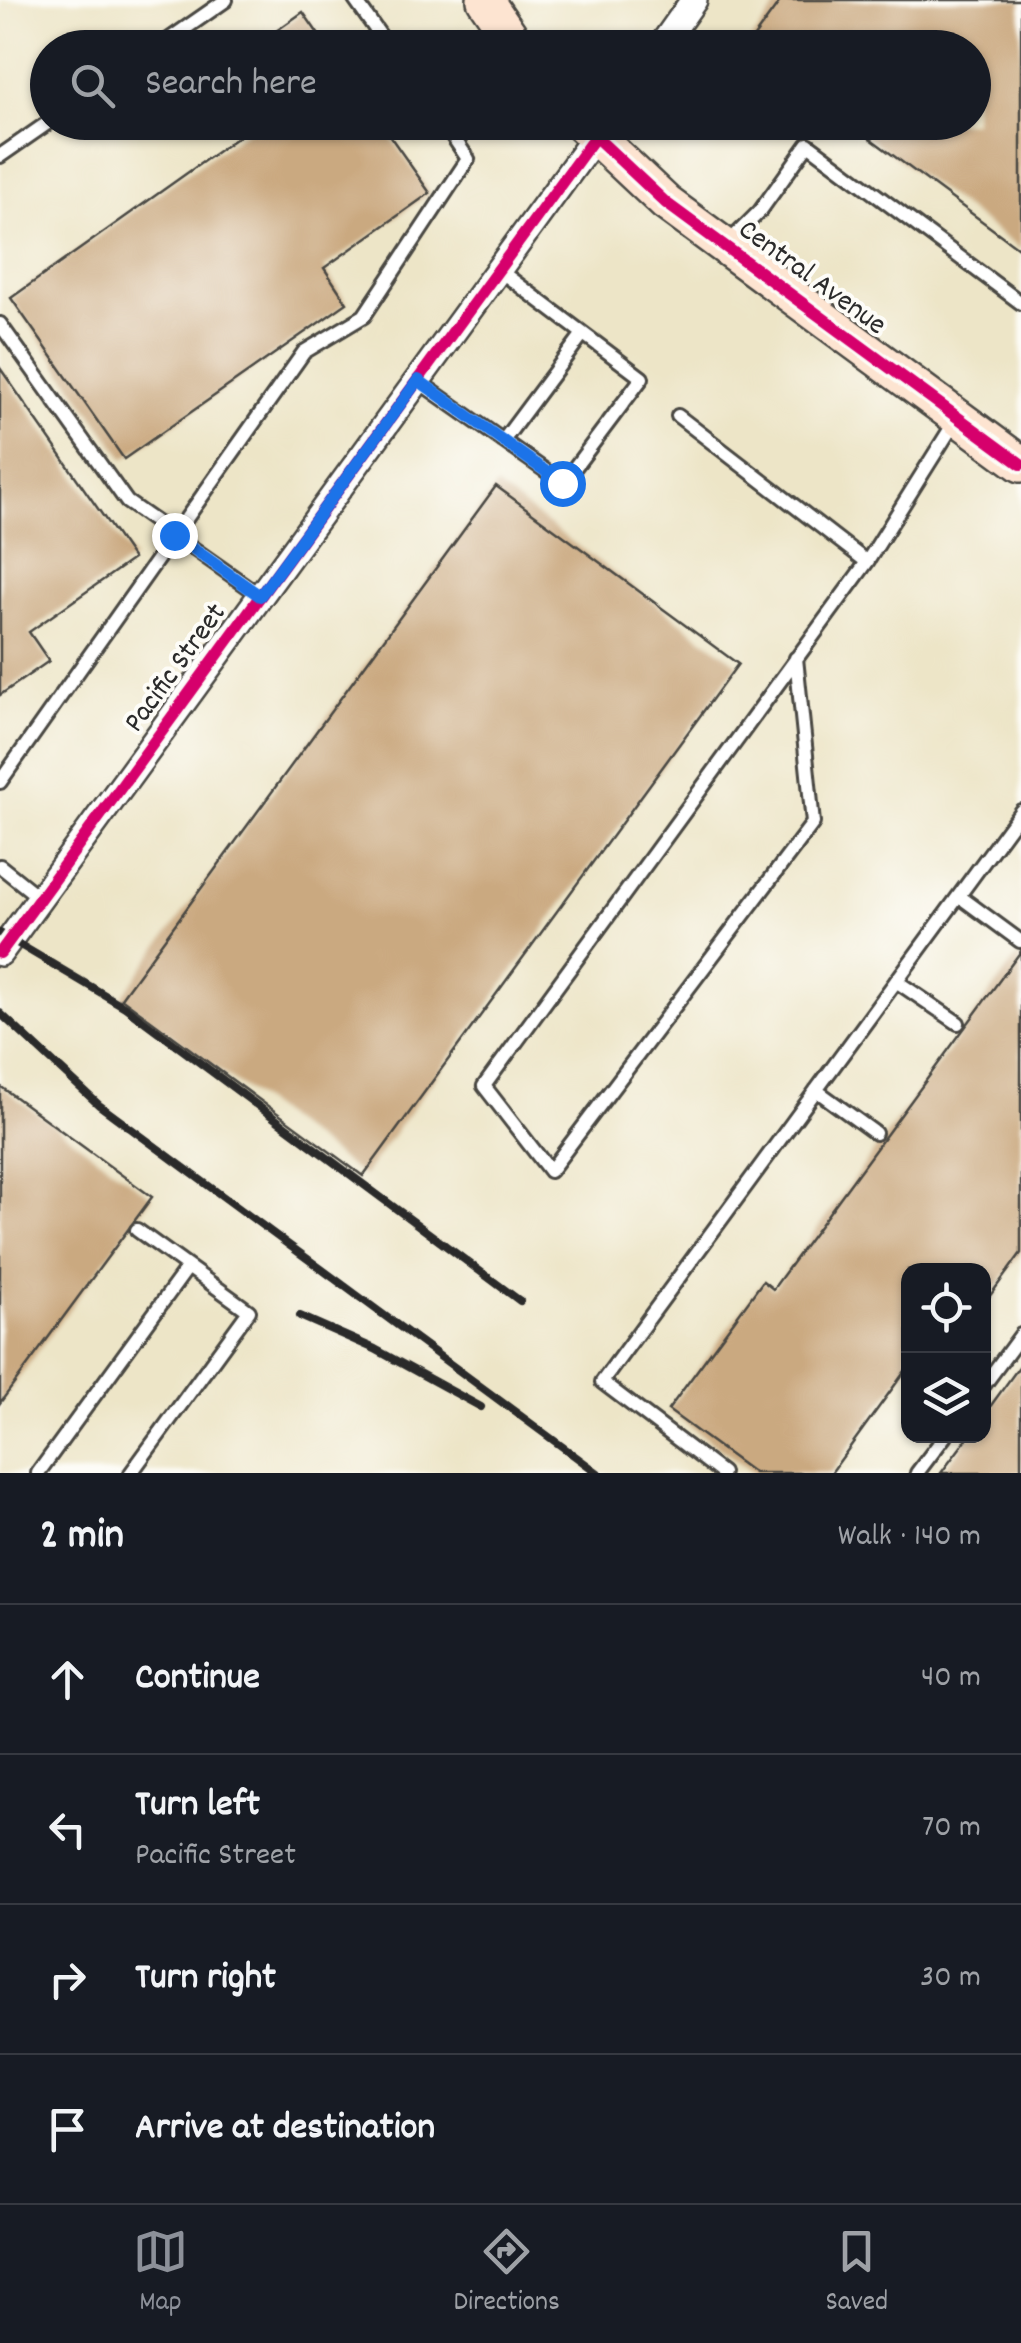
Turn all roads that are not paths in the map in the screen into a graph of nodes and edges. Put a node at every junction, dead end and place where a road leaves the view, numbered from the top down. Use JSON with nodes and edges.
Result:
{"nodes":[{"id":1,"x":226,"y":0,"type":"edge"},
{"id":2,"x":356,"y":0,"type":"edge"},
{"id":3,"x":485,"y":0,"type":"edge"},
{"id":4,"x":694,"y":0,"type":"edge"},
{"id":5,"x":183,"y":30,"type":"edge"},
{"id":6,"x":377,"y":30,"type":"edge"},
{"id":7,"x":506,"y":30,"type":"edge"},
{"id":8,"x":673,"y":30,"type":"edge"},
{"id":9,"x":30,"y":135,"type":"edge"},
{"id":10,"x":455,"y":140,"type":"edge"},
{"id":11,"x":585,"y":140,"type":"edge"},
{"id":12,"x":604,"y":140,"type":"edge"},
{"id":13,"x":0,"y":156,"type":"edge"},
{"id":14,"x":725,"y":246,"type":"junction"},
{"id":15,"x":498,"y":270,"type":"junction"},
{"id":16,"x":1021,"y":303,"type":"edge"},
{"id":17,"x":0,"y":324,"type":"edge"},
{"id":18,"x":582,"y":335,"type":"junction"},
{"id":19,"x":418,"y":380,"type":"junction"},
{"id":20,"x":678,"y":416,"type":"dead end"},
{"id":21,"x":957,"y":418,"type":"junction"},
{"id":22,"x":503,"y":441,"type":"junction"},
{"id":23,"x":1021,"y":464,"type":"edge"},
{"id":24,"x":174,"y":535,"type":"junction"},
{"id":25,"x":867,"y":562,"type":"junction"},
{"id":26,"x":260,"y":596,"type":"junction"},
{"id":27,"x":796,"y":658,"type":"junction"},
{"id":28,"x":0,"y":782,"type":"edge"},
{"id":29,"x":1021,"y":811,"type":"edge"},
{"id":30,"x":0,"y":866,"type":"edge"},
{"id":31,"x":959,"y":896,"type":"junction"},
{"id":32,"x":40,"y":898,"type":"junction"},
{"id":33,"x":1020,"y":941,"type":"edge"},
{"id":34,"x":0,"y":953,"type":"edge"},
{"id":35,"x":896,"y":981,"type":"junction"},
{"id":36,"x":958,"y":1022,"type":"dead end"},
{"id":37,"x":816,"y":1090,"type":"junction"},
{"id":38,"x":875,"y":1133,"type":"dead end"},
{"id":39,"x":136,"y":1230,"type":"dead end"},
{"id":40,"x":188,"y":1267,"type":"junction"},
{"id":41,"x":1021,"y":1335,"type":"edge"},
{"id":42,"x":991,"y":1376,"type":"edge"},
{"id":43,"x":941,"y":1443,"type":"edge"},
{"id":44,"x":38,"y":1473,"type":"edge"},
{"id":45,"x":131,"y":1473,"type":"edge"},
{"id":46,"x":722,"y":1473,"type":"edge"},
{"id":47,"x":917,"y":1473,"type":"edge"}],
"edges":[{"from":1,"to":5,"type":"lane"},
{"from":2,"to":6,"type":"lane"},
{"from":3,"to":7,"type":"street"},
{"from":4,"to":8,"type":"street"},
{"from":9,"to":13,"type":"lane"},
{"from":10,"to":24,"type":"lane"},
{"from":11,"to":15,"type":"street","name":"Pacific Street"},
{"from":12,"to":14,"type":"street","name":"Central Avenue"},
{"from":14,"to":16,"type":"lane"},
{"from":14,"to":21,"type":"street","name":"Central Avenue"},
{"from":15,"to":18,"type":"lane"},
{"from":15,"to":19,"type":"street","name":"Pacific Street"},
{"from":17,"to":24,"type":"lane"},
{"from":18,"to":22,"type":"lane"},
{"from":18,"to":22,"type":"lane"},
{"from":19,"to":22,"type":"lane"},
{"from":19,"to":26,"type":"street","name":"Pacific Street"},
{"from":20,"to":25,"type":"lane"},
{"from":21,"to":23,"type":"street","name":"Central Avenue"},
{"from":21,"to":25,"type":"lane"},
{"from":24,"to":26,"type":"lane"},
{"from":24,"to":28,"type":"lane"},
{"from":25,"to":27,"type":"lane"},
{"from":26,"to":32,"type":"street","name":"Pacific Street"},
{"from":27,"to":27,"type":"lane"},
{"from":29,"to":31,"type":"lane"},
{"from":30,"to":32,"type":"lane"},
{"from":31,"to":33,"type":"lane"},
{"from":31,"to":35,"type":"lane"},
{"from":32,"to":34,"type":"street","name":"Pacific Street"},
{"from":35,"to":36,"type":"lane"},
{"from":35,"to":37,"type":"lane"},
{"from":37,"to":38,"type":"lane"},
{"from":37,"to":46,"type":"lane"},
{"from":39,"to":40,"type":"lane"},
{"from":40,"to":44,"type":"lane"},
{"from":40,"to":45,"type":"lane"},
{"from":41,"to":42,"type":"lane"},
{"from":43,"to":47,"type":"lane"}]}
